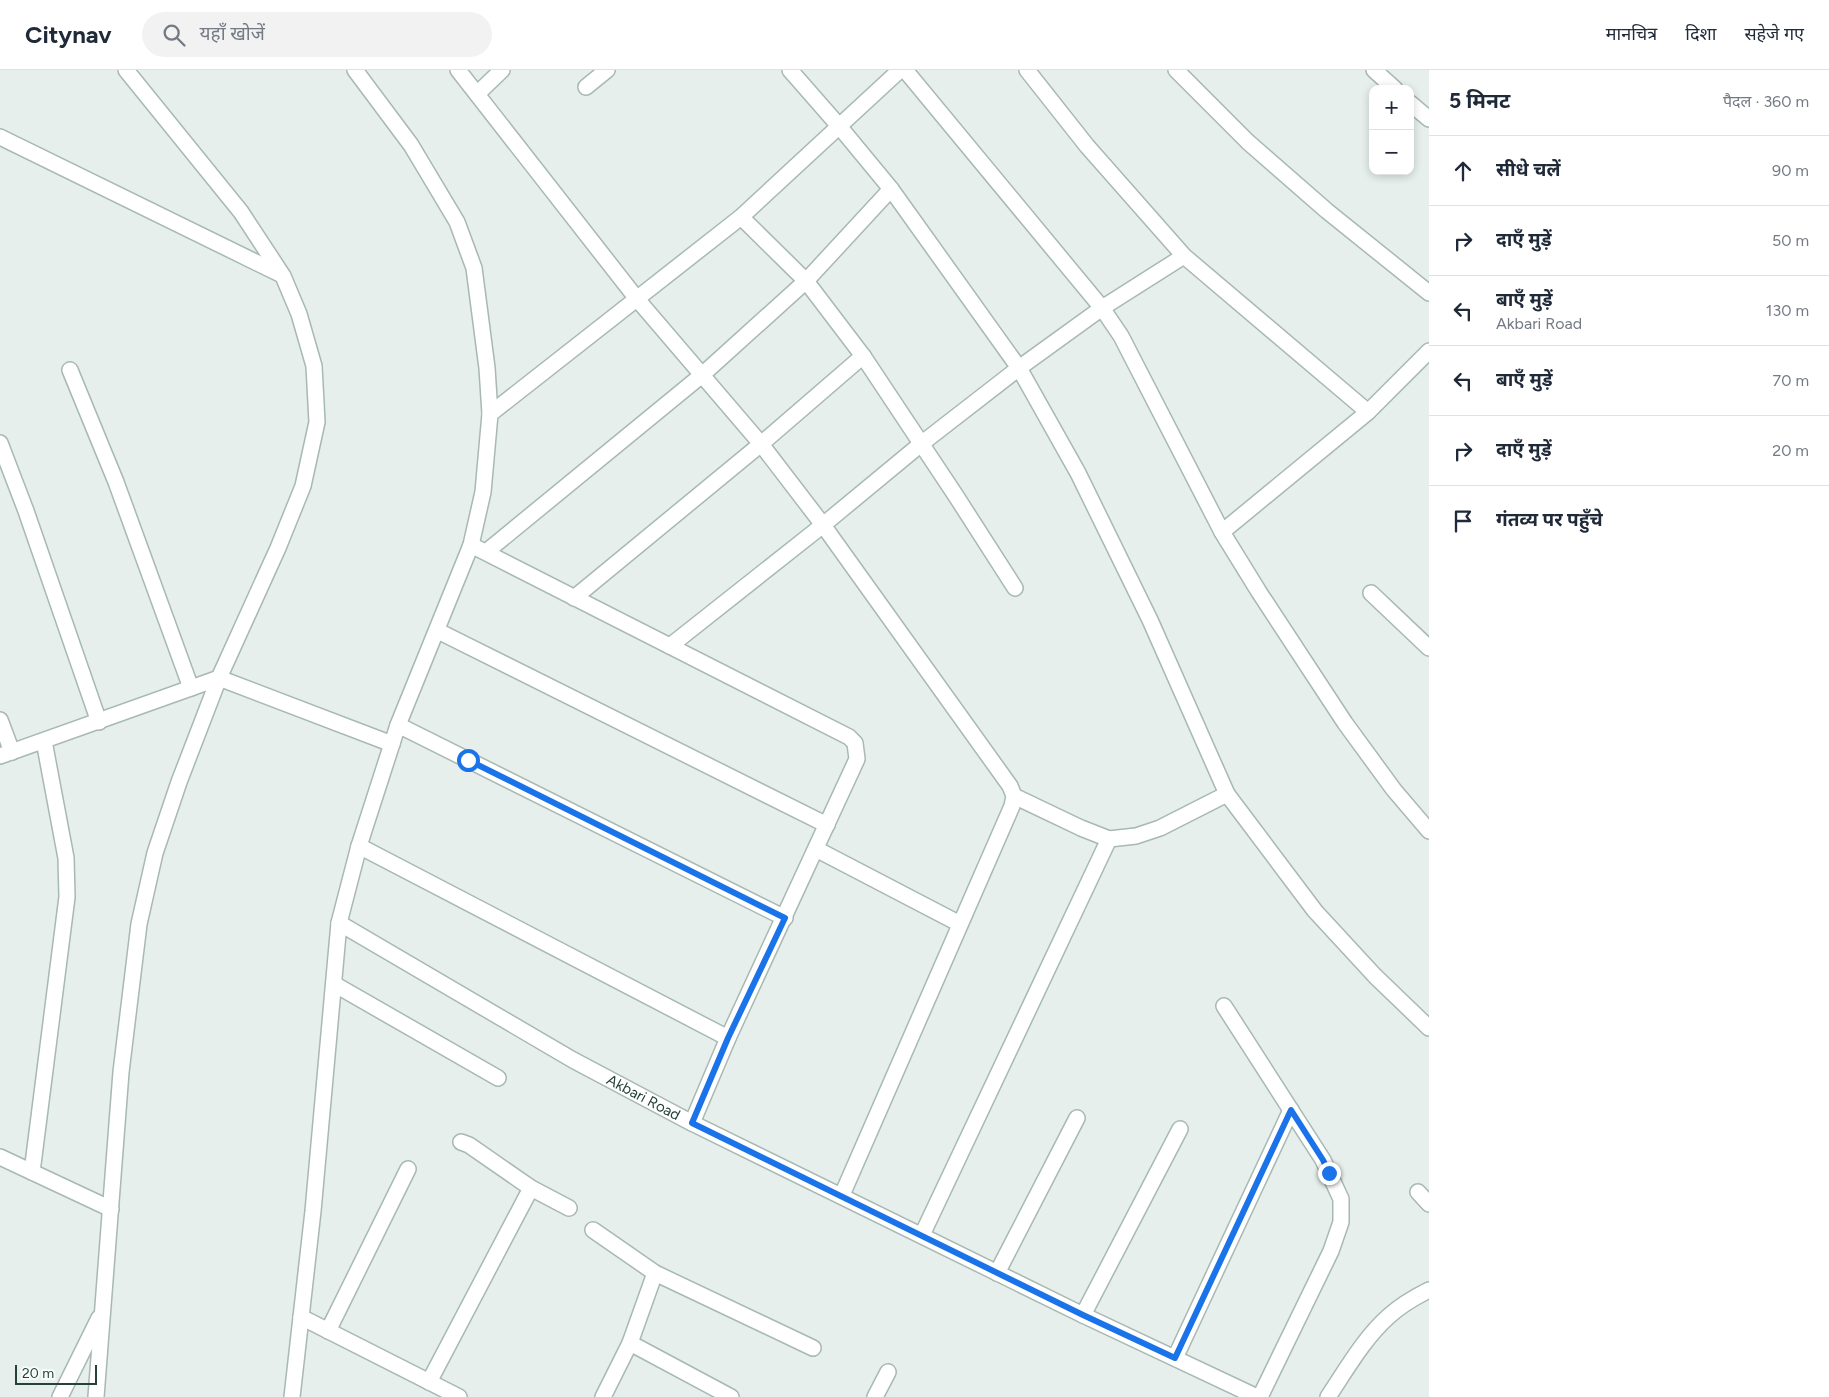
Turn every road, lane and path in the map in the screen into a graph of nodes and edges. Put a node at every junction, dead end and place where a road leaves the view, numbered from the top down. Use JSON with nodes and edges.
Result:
{"nodes":[{"id":1,"x":126,"y":70,"type":"edge"},
{"id":2,"x":355,"y":70,"type":"edge"},
{"id":3,"x":458,"y":70,"type":"edge"},
{"id":4,"x":502,"y":70,"type":"edge"},
{"id":5,"x":607,"y":70,"type":"edge"},
{"id":6,"x":790,"y":70,"type":"edge"},
{"id":7,"x":900,"y":70,"type":"edge"},
{"id":8,"x":905,"y":70,"type":"edge"},
{"id":9,"x":1027,"y":70,"type":"edge"},
{"id":10,"x":1176,"y":70,"type":"edge"},
{"id":11,"x":1374,"y":70,"type":"edge"},
{"id":12,"x":1391,"y":85,"type":"edge"},
{"id":13,"x":586,"y":87,"type":"dead end"},
{"id":14,"x":477,"y":94,"type":"junction"},
{"id":15,"x":1414,"y":106,"type":"edge"},
{"id":16,"x":1429,"y":119,"type":"edge"},
{"id":17,"x":840,"y":126,"type":"junction"},
{"id":18,"x":0,"y":137,"type":"edge"},
{"id":19,"x":892,"y":189,"type":"junction"},
{"id":20,"x":741,"y":217,"type":"junction"},
{"id":21,"x":1184,"y":256,"type":"junction"},
{"id":22,"x":283,"y":276,"type":"junction"},
{"id":23,"x":806,"y":281,"type":"junction"},
{"id":24,"x":1429,"y":293,"type":"edge"},
{"id":25,"x":637,"y":299,"type":"junction"},
{"id":26,"x":1102,"y":308,"type":"junction"},
{"id":27,"x":1429,"y":351,"type":"edge"},
{"id":28,"x":863,"y":356,"type":"junction"},
{"id":29,"x":1019,"y":368,"type":"junction"},
{"id":30,"x":70,"y":370,"type":"dead end"},
{"id":31,"x":702,"y":375,"type":"junction"},
{"id":32,"x":1368,"y":412,"type":"junction"},
{"id":33,"x":490,"y":414,"type":"junction"},
{"id":34,"x":0,"y":442,"type":"edge"},
{"id":35,"x":761,"y":444,"type":"junction"},
{"id":36,"x":921,"y":444,"type":"junction"},
{"id":37,"x":823,"y":525,"type":"junction"},
{"id":38,"x":1222,"y":532,"type":"junction"},
{"id":39,"x":472,"y":545,"type":"junction"},
{"id":40,"x":486,"y":552,"type":"junction"},
{"id":41,"x":1015,"y":588,"type":"dead end"},
{"id":42,"x":1371,"y":593,"type":"dead end"},
{"id":43,"x":574,"y":598,"type":"junction"},
{"id":44,"x":438,"y":631,"type":"junction"},
{"id":45,"x":670,"y":646,"type":"junction"},
{"id":46,"x":1429,"y":648,"type":"edge"},
{"id":47,"x":219,"y":678,"type":"junction"},
{"id":48,"x":191,"y":688,"type":"junction"},
{"id":49,"x":0,"y":720,"type":"edge"},
{"id":50,"x":99,"y":722,"type":"junction"},
{"id":51,"x":398,"y":725,"type":"junction"},
{"id":52,"x":44,"y":741,"type":"junction"},
{"id":53,"x":392,"y":744,"type":"junction"},
{"id":54,"x":6,"y":754,"type":"edge"},
{"id":55,"x":1226,"y":794,"type":"junction"},
{"id":56,"x":1014,"y":796,"type":"junction"},
{"id":57,"x":827,"y":825,"type":"junction"},
{"id":58,"x":1429,"y":831,"type":"edge"},
{"id":59,"x":1110,"y":839,"type":"junction"},
{"id":60,"x":360,"y":846,"type":"junction"},
{"id":61,"x":816,"y":849,"type":"junction"},
{"id":62,"x":785,"y":918,"type":"junction"},
{"id":63,"x":339,"y":923,"type":"junction"},
{"id":64,"x":960,"y":924,"type":"junction"},
{"id":65,"x":334,"y":984,"type":"junction"},
{"id":66,"x":1224,"y":1006,"type":"dead end"},
{"id":67,"x":1429,"y":1028,"type":"edge"},
{"id":68,"x":728,"y":1038,"type":"junction"},
{"id":69,"x":498,"y":1078,"type":"dead end"},
{"id":70,"x":1291,"y":1110,"type":"junction"},
{"id":71,"x":1077,"y":1118,"type":"dead end"},
{"id":72,"x":692,"y":1123,"type":"junction"},
{"id":73,"x":1180,"y":1129,"type":"dead end"},
{"id":74,"x":461,"y":1142,"type":"dead end"},
{"id":75,"x":0,"y":1157,"type":"edge"},
{"id":76,"x":408,"y":1169,"type":"dead end"},
{"id":77,"x":32,"y":1172,"type":"junction"},
{"id":78,"x":531,"y":1188,"type":"junction"},
{"id":79,"x":1418,"y":1192,"type":"dead end"},
{"id":80,"x":842,"y":1195,"type":"junction"},
{"id":81,"x":1429,"y":1204,"type":"edge"},
{"id":82,"x":569,"y":1208,"type":"dead end"},
{"id":83,"x":111,"y":1209,"type":"junction"},
{"id":84,"x":593,"y":1230,"type":"dead end"},
{"id":85,"x":922,"y":1235,"type":"junction"},
{"id":86,"x":655,"y":1273,"type":"junction"},
{"id":87,"x":997,"y":1273,"type":"junction"},
{"id":88,"x":1429,"y":1290,"type":"edge"},
{"id":89,"x":103,"y":1310,"type":"junction"},
{"id":90,"x":1083,"y":1315,"type":"junction"},
{"id":91,"x":301,"y":1317,"type":"junction"},
{"id":92,"x":328,"y":1331,"type":"junction"},
{"id":93,"x":630,"y":1343,"type":"junction"},
{"id":94,"x":813,"y":1348,"type":"dead end"},
{"id":95,"x":1175,"y":1358,"type":"junction"},
{"id":96,"x":888,"y":1372,"type":"dead end"},
{"id":97,"x":429,"y":1382,"type":"junction"},
{"id":98,"x":60,"y":1397,"type":"edge"},
{"id":99,"x":96,"y":1397,"type":"edge"},
{"id":100,"x":292,"y":1397,"type":"edge"},
{"id":101,"x":459,"y":1397,"type":"edge"},
{"id":102,"x":603,"y":1397,"type":"edge"},
{"id":103,"x":731,"y":1397,"type":"edge"},
{"id":104,"x":875,"y":1397,"type":"edge"},
{"id":105,"x":1258,"y":1397,"type":"edge"},
{"id":106,"x":1328,"y":1397,"type":"edge"}],
"edges":[{"from":1,"to":22,"type":"street"},
{"from":2,"to":33,"type":"street"},
{"from":3,"to":14,"type":"street"},
{"from":4,"to":14,"type":"street"},
{"from":5,"to":13,"type":"street"},
{"from":6,"to":17,"type":"street"},
{"from":7,"to":17,"type":"street"},
{"from":8,"to":26,"type":"street"},
{"from":9,"to":21,"type":"street"},
{"from":10,"to":24,"type":"street"},
{"from":11,"to":12,"type":"street"},
{"from":14,"to":25,"type":"street"},
{"from":15,"to":16,"type":"street"},
{"from":17,"to":19,"type":"street"},
{"from":17,"to":20,"type":"street"},
{"from":18,"to":22,"type":"street"},
{"from":19,"to":23,"type":"street"},
{"from":19,"to":29,"type":"street"},
{"from":20,"to":23,"type":"street"},
{"from":20,"to":25,"type":"street"},
{"from":21,"to":26,"type":"street"},
{"from":21,"to":32,"type":"street"},
{"from":22,"to":47,"type":"street"},
{"from":23,"to":28,"type":"street"},
{"from":23,"to":31,"type":"street"},
{"from":25,"to":31,"type":"street"},
{"from":25,"to":33,"type":"street"},
{"from":26,"to":29,"type":"street"},
{"from":26,"to":38,"type":"street"},
{"from":27,"to":32,"type":"street"},
{"from":28,"to":35,"type":"street"},
{"from":28,"to":36,"type":"street"},
{"from":29,"to":36,"type":"street"},
{"from":29,"to":55,"type":"street"},
{"from":30,"to":48,"type":"street"},
{"from":31,"to":35,"type":"street"},
{"from":31,"to":40,"type":"street"},
{"from":32,"to":38,"type":"street"},
{"from":33,"to":39,"type":"street"},
{"from":34,"to":50,"type":"street"},
{"from":35,"to":37,"type":"street"},
{"from":35,"to":43,"type":"street"},
{"from":36,"to":37,"type":"street"},
{"from":36,"to":41,"type":"street"},
{"from":37,"to":45,"type":"street"},
{"from":37,"to":56,"type":"street"},
{"from":38,"to":58,"type":"street"},
{"from":39,"to":40,"type":"street"},
{"from":39,"to":44,"type":"street"},
{"from":40,"to":43,"type":"street"},
{"from":42,"to":46,"type":"street"},
{"from":43,"to":45,"type":"street"},
{"from":44,"to":51,"type":"street"},
{"from":44,"to":57,"type":"street"},
{"from":45,"to":57,"type":"street"},
{"from":47,"to":48,"type":"street"},
{"from":47,"to":53,"type":"street"},
{"from":47,"to":83,"type":"street"},
{"from":48,"to":50,"type":"street"},
{"from":49,"to":54,"type":"street"},
{"from":50,"to":52,"type":"street"},
{"from":51,"to":53,"type":"street"},
{"from":51,"to":62,"type":"street"},
{"from":52,"to":54,"type":"street"},
{"from":52,"to":77,"type":"street"},
{"from":53,"to":60,"type":"street"},
{"from":55,"to":59,"type":"street"},
{"from":55,"to":67,"type":"street"},
{"from":56,"to":59,"type":"street"},
{"from":56,"to":64,"type":"street"},
{"from":57,"to":61,"type":"street"},
{"from":59,"to":85,"type":"street"},
{"from":60,"to":63,"type":"street"},
{"from":60,"to":68,"type":"street"},
{"from":61,"to":62,"type":"street"},
{"from":61,"to":64,"type":"street"},
{"from":62,"to":68,"type":"street"},
{"from":63,"to":65,"type":"street"},
{"from":63,"to":72,"type":"street","name":"Akbari Road"},
{"from":64,"to":80,"type":"street"},
{"from":65,"to":69,"type":"street"},
{"from":65,"to":91,"type":"street"},
{"from":66,"to":70,"type":"street"},
{"from":68,"to":72,"type":"street"},
{"from":70,"to":95,"type":"street"},
{"from":70,"to":105,"type":"street"},
{"from":71,"to":87,"type":"street"},
{"from":72,"to":80,"type":"street","name":"Akbari Road"},
{"from":73,"to":90,"type":"street"},
{"from":74,"to":78,"type":"street"},
{"from":75,"to":77,"type":"street"},
{"from":76,"to":92,"type":"street"},
{"from":77,"to":83,"type":"street"},
{"from":78,"to":82,"type":"street"},
{"from":78,"to":97,"type":"street"},
{"from":79,"to":81,"type":"street"},
{"from":80,"to":85,"type":"street","name":"Akbari Road"},
{"from":83,"to":89,"type":"street"},
{"from":84,"to":86,"type":"street"},
{"from":85,"to":87,"type":"street","name":"Akbari Road"},
{"from":86,"to":93,"type":"street"},
{"from":86,"to":94,"type":"street"},
{"from":87,"to":90,"type":"street","name":"Akbari Road"},
{"from":88,"to":106,"type":"street"},
{"from":89,"to":98,"type":"street"},
{"from":89,"to":99,"type":"street"},
{"from":90,"to":95,"type":"street","name":"Akbari Road"},
{"from":91,"to":92,"type":"street"},
{"from":91,"to":100,"type":"street"},
{"from":92,"to":97,"type":"street"},
{"from":93,"to":102,"type":"street"},
{"from":93,"to":103,"type":"street"},
{"from":95,"to":105,"type":"street","name":"Akbari Road"},
{"from":96,"to":104,"type":"street"},
{"from":97,"to":101,"type":"street"}]}
